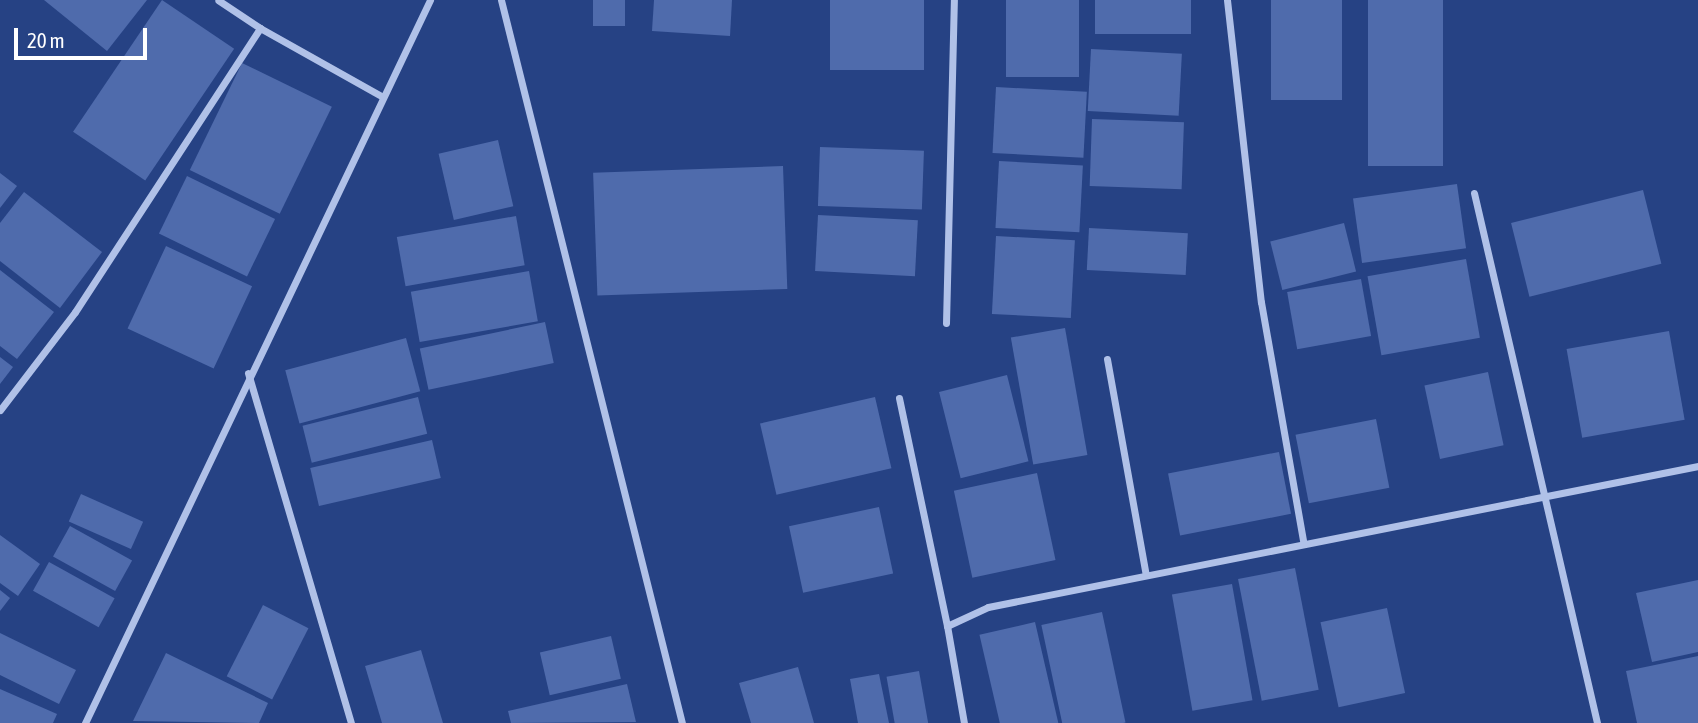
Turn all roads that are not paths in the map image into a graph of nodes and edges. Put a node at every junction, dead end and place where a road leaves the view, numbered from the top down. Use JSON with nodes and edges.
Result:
{"nodes":[{"id":1,"x":218,"y":0,"type":"edge"},
{"id":2,"x":430,"y":0,"type":"edge"},
{"id":3,"x":502,"y":0,"type":"edge"},
{"id":4,"x":954,"y":0,"type":"edge"},
{"id":5,"x":1227,"y":0,"type":"edge"},
{"id":6,"x":260,"y":28,"type":"junction"},
{"id":7,"x":381,"y":96,"type":"junction"},
{"id":8,"x":1474,"y":193,"type":"dead end"},
{"id":9,"x":946,"y":323,"type":"dead end"},
{"id":10,"x":1107,"y":359,"type":"dead end"},
{"id":11,"x":248,"y":373,"type":"junction"},
{"id":12,"x":899,"y":398,"type":"dead end"},
{"id":13,"x":0,"y":410,"type":"edge"},
{"id":14,"x":1698,"y":466,"type":"edge"},
{"id":15,"x":1543,"y":493,"type":"junction"},
{"id":16,"x":1303,"y":541,"type":"junction"},
{"id":17,"x":1146,"y":575,"type":"junction"},
{"id":18,"x":947,"y":626,"type":"junction"},
{"id":19,"x":85,"y":723,"type":"edge"},
{"id":20,"x":351,"y":723,"type":"edge"},
{"id":21,"x":682,"y":723,"type":"edge"},
{"id":22,"x":964,"y":723,"type":"edge"},
{"id":23,"x":1597,"y":723,"type":"edge"}],
"edges":[{"from":1,"to":6,"type":"street"},
{"from":2,"to":7,"type":"street"},
{"from":3,"to":21,"type":"street"},
{"from":4,"to":9,"type":"street"},
{"from":5,"to":16,"type":"street"},
{"from":6,"to":7,"type":"street"},
{"from":6,"to":13,"type":"street"},
{"from":7,"to":11,"type":"street"},
{"from":8,"to":15,"type":"street"},
{"from":10,"to":17,"type":"street"},
{"from":11,"to":19,"type":"street"},
{"from":11,"to":20,"type":"street"},
{"from":12,"to":18,"type":"street"},
{"from":14,"to":15,"type":"street"},
{"from":15,"to":16,"type":"street"},
{"from":15,"to":23,"type":"street"},
{"from":16,"to":17,"type":"street"},
{"from":17,"to":18,"type":"street"},
{"from":18,"to":22,"type":"street"}]}
